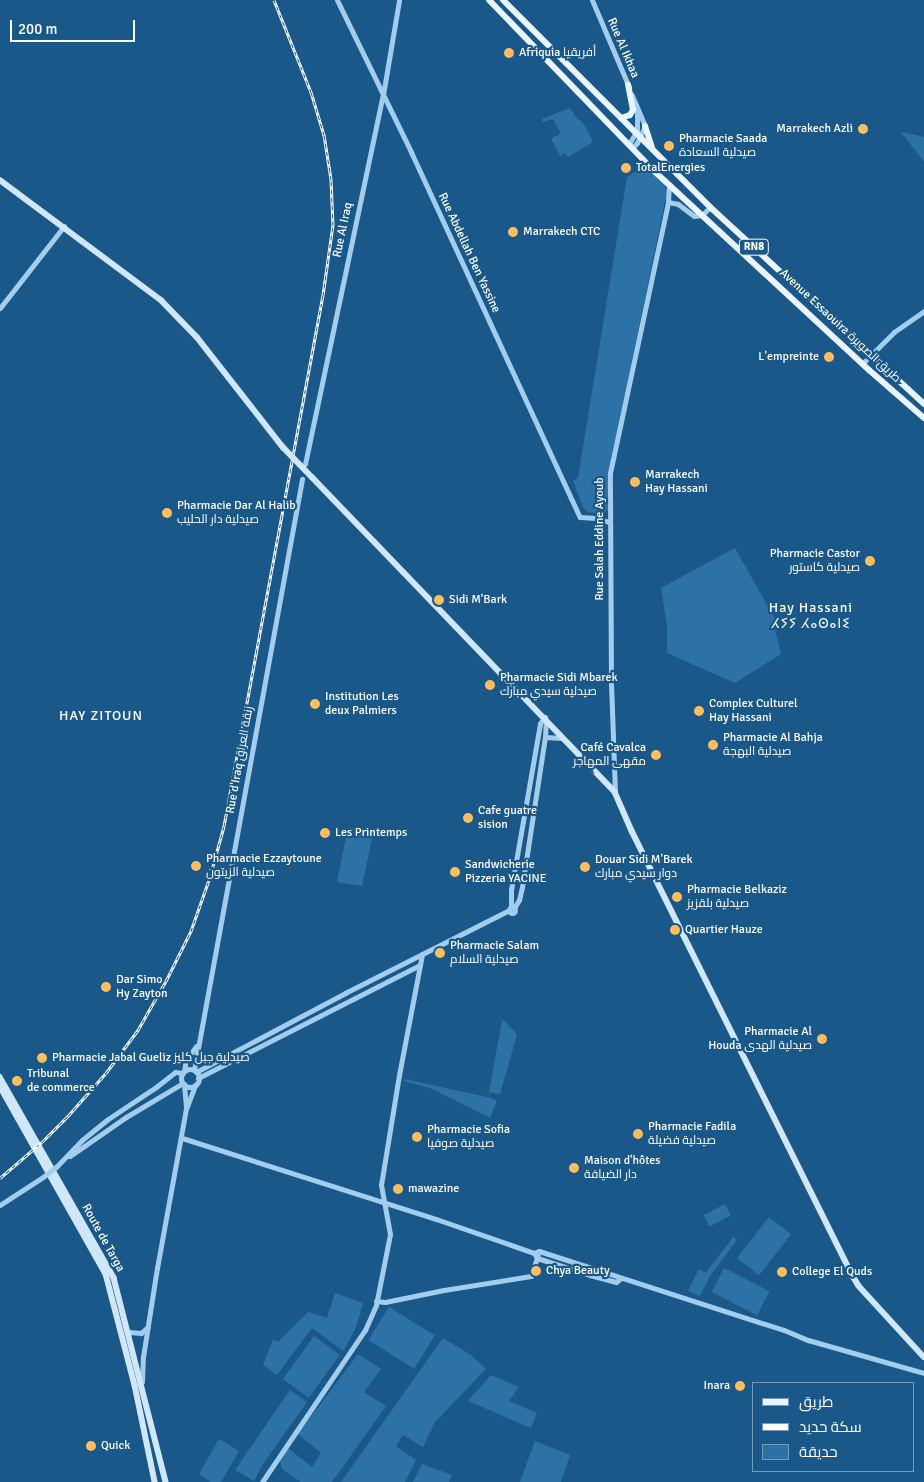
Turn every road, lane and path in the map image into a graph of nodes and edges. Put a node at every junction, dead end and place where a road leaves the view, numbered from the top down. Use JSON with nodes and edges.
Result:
{"nodes":[{"id":1,"x":337,"y":0,"type":"edge"},
{"id":2,"x":398,"y":0,"type":"edge"},
{"id":3,"x":489,"y":0,"type":"edge"},
{"id":4,"x":503,"y":0,"type":"edge"},
{"id":5,"x":592,"y":0,"type":"edge"},
{"id":6,"x":628,"y":84,"type":"junction"},
{"id":7,"x":383,"y":95,"type":"junction"},
{"id":8,"x":636,"y":104,"type":"junction"},
{"id":9,"x":621,"y":118,"type":"junction"},
{"id":10,"x":645,"y":126,"type":"junction"},
{"id":11,"x":638,"y":135,"type":"junction"},
{"id":12,"x":630,"y":146,"type":"junction"},
{"id":13,"x":653,"y":149,"type":"junction"},
{"id":14,"x":0,"y":180,"type":"edge"},
{"id":15,"x":668,"y":184,"type":"junction"},
{"id":16,"x":668,"y":202,"type":"junction"},
{"id":17,"x":710,"y":206,"type":"junction"},
{"id":18,"x":702,"y":216,"type":"junction"},
{"id":19,"x":64,"y":226,"type":"junction"},
{"id":20,"x":0,"y":308,"type":"edge"},
{"id":21,"x":924,"y":311,"type":"edge"},
{"id":22,"x":870,"y":355,"type":"junction"},
{"id":23,"x":862,"y":364,"type":"junction"},
{"id":24,"x":924,"y":404,"type":"edge"},
{"id":25,"x":924,"y":418,"type":"edge"},
{"id":26,"x":305,"y":464,"type":"dead end"},
{"id":27,"x":302,"y":479,"type":"dead end"},
{"id":28,"x":609,"y":522,"type":"junction"},
{"id":29,"x":545,"y":717,"type":"junction"},
{"id":30,"x":545,"y":736,"type":"junction"},
{"id":31,"x":567,"y":739,"type":"junction"},
{"id":32,"x":615,"y":792,"type":"junction"},
{"id":33,"x":512,"y":908,"type":"junction"},
{"id":34,"x":422,"y":954,"type":"junction"},
{"id":35,"x":420,"y":965,"type":"junction"},
{"id":36,"x":198,"y":1043,"type":"junction"},
{"id":37,"x":196,"y":1057,"type":"junction"},
{"id":38,"x":186,"y":1060,"type":"junction"},
{"id":39,"x":204,"y":1067,"type":"junction"},
{"id":40,"x":195,"y":1071,"type":"junction"},
{"id":41,"x":174,"y":1072,"type":"junction"},
{"id":42,"x":184,"y":1072,"type":"junction"},
{"id":43,"x":0,"y":1077,"type":"edge"},
{"id":44,"x":198,"y":1078,"type":"junction"},
{"id":45,"x":183,"y":1083,"type":"junction"},
{"id":46,"x":195,"y":1085,"type":"junction"},
{"id":47,"x":0,"y":1086,"type":"edge"},
{"id":48,"x":173,"y":1088,"type":"junction"},
{"id":49,"x":185,"y":1096,"type":"junction"},
{"id":50,"x":186,"y":1109,"type":"junction"},
{"id":51,"x":182,"y":1138,"type":"junction"},
{"id":52,"x":63,"y":1160,"type":"junction"},
{"id":53,"x":385,"y":1203,"type":"junction"},
{"id":54,"x":0,"y":1205,"type":"edge"},
{"id":55,"x":537,"y":1254,"type":"junction"},
{"id":56,"x":376,"y":1300,"type":"junction"},
{"id":57,"x":148,"y":1326,"type":"junction"},
{"id":58,"x":129,"y":1332,"type":"junction"},
{"id":59,"x":924,"y":1357,"type":"edge"},
{"id":60,"x":924,"y":1373,"type":"edge"},
{"id":61,"x":142,"y":1382,"type":"junction"},
{"id":62,"x":155,"y":1482,"type":"edge"},
{"id":63,"x":166,"y":1482,"type":"edge"},
{"id":64,"x":262,"y":1482,"type":"edge"}],
"edges":[{"from":1,"to":7,"type":"street","name":"Rue Abdellah Ben Yassine"},
{"from":2,"to":7,"type":"street","name":"Rue Al Iraq"},
{"from":3,"to":12,"type":"main road","name":"Avenue Essaouira طريق الصويرة","number":"RN8"},
{"from":4,"to":9,"type":"main road","name":"Avenue Essaouira طريق الصويرة","number":"RN8"},
{"from":5,"to":6,"type":"street","name":"Rue Al Ikhaa"},
{"from":6,"to":8,"type":"street","name":"Rue Al Ikhaa"},
{"from":6,"to":9,"type":"main road"},
{"from":7,"to":26,"type":"street","name":"Rue Al Iraq"},
{"from":7,"to":28,"type":"street","name":"Rue Abdellah Ben Yassine"},
{"from":8,"to":10,"type":"street","name":"Rue Al Ikhaa"},
{"from":8,"to":11,"type":"street","name":"Rue Al Ikhaa"},
{"from":9,"to":11,"type":"main road","name":"Avenue Essaouira طريق الصويرة","number":"RN8"},
{"from":10,"to":11,"type":"street"},
{"from":10,"to":13,"type":"main road"},
{"from":11,"to":12,"type":"street"},
{"from":11,"to":13,"type":"main road","name":"Avenue Essaouira طريق الصويرة","number":"RN8"},
{"from":12,"to":15,"type":"main road","name":"Avenue Essaouira طريق الصويرة","number":"RN8"},
{"from":13,"to":17,"type":"main road","name":"Avenue Essaouira طريق الصويرة","number":"RN8"},
{"from":14,"to":19,"type":"main road"},
{"from":15,"to":16,"type":"street","name":"Rue Salah Eddine Ayoub"},
{"from":15,"to":18,"type":"main road","name":"Avenue Essaouira طريق الصويرة","number":"RN8"},
{"from":16,"to":18,"type":"street"},
{"from":16,"to":28,"type":"street","name":"Rue Salah Eddine Ayoub"},
{"from":17,"to":18,"type":"street"},
{"from":17,"to":22,"type":"main road","name":"Avenue Essaouira طريق الصويرة","number":"RN8"},
{"from":18,"to":23,"type":"main road","name":"Avenue Essaouira طريق الصويرة","number":"RN8"},
{"from":19,"to":20,"type":"street"},
{"from":19,"to":29,"type":"main road","bridge":true},
{"from":21,"to":22,"type":"street"},
{"from":22,"to":23,"type":"street"},
{"from":22,"to":24,"type":"main road","name":"Avenue Essaouira طريق الصويرة","number":"RN8"},
{"from":23,"to":25,"type":"main road","name":"Avenue Essaouira طريق الصويرة","number":"RN8"},
{"from":27,"to":36,"type":"street","name":"Rue d'Iraq زنقة العراق"},
{"from":28,"to":32,"type":"street","name":"Rue Salah Eddine Ayoub"},
{"from":29,"to":30,"type":"street"},
{"from":29,"to":31,"type":"main road"},
{"from":29,"to":33,"type":"street"},
{"from":30,"to":31,"type":"street"},
{"from":30,"to":33,"type":"street"},
{"from":31,"to":32,"type":"main road"},
{"from":32,"to":59,"type":"main road"},
{"from":33,"to":34,"type":"street"},
{"from":34,"to":35,"type":"street"},
{"from":34,"to":39,"type":"street"},
{"from":35,"to":44,"type":"street"},
{"from":35,"to":53,"type":"street"},
{"from":36,"to":37,"type":"street","name":"Rue d'Iraq زنقة العراق"},
{"from":36,"to":38,"type":"street","name":"Rue d'Iraq زنقة العراق"},
{"from":37,"to":39,"type":"street"},
{"from":37,"to":40,"type":"street","name":"Rue d'Iraq زنقة العراق"},
{"from":38,"to":41,"type":"street"},
{"from":38,"to":42,"type":"street","name":"Rue d'Iraq زنقة العراق"},
{"from":39,"to":40,"type":"street"},
{"from":40,"to":42,"type":"street"},
{"from":40,"to":44,"type":"street"},
{"from":41,"to":42,"type":"street"},
{"from":41,"to":52,"type":"street"},
{"from":42,"to":45,"type":"street"},
{"from":43,"to":58,"type":"main road","name":"Route de Targa"},
{"from":44,"to":46,"type":"street"},
{"from":45,"to":46,"type":"street"},
{"from":45,"to":48,"type":"street"},
{"from":45,"to":49,"type":"street"},
{"from":46,"to":50,"type":"street"},
{"from":47,"to":62,"type":"main road","name":"Route de Targa"},
{"from":48,"to":49,"type":"street"},
{"from":48,"to":52,"type":"street"},
{"from":49,"to":50,"type":"street"},
{"from":50,"to":51,"type":"street"},
{"from":51,"to":53,"type":"street"},
{"from":51,"to":57,"type":"street"},
{"from":52,"to":54,"type":"street","bridge":true},
{"from":53,"to":55,"type":"street"},
{"from":53,"to":56,"type":"street"},
{"from":55,"to":56,"type":"street"},
{"from":55,"to":60,"type":"street"},
{"from":56,"to":64,"type":"street"},
{"from":57,"to":58,"type":"street"},
{"from":57,"to":61,"type":"street"},
{"from":58,"to":61,"type":"main road","name":"Route de Targa"},
{"from":61,"to":63,"type":"main road","name":"Route de Targa"}]}
